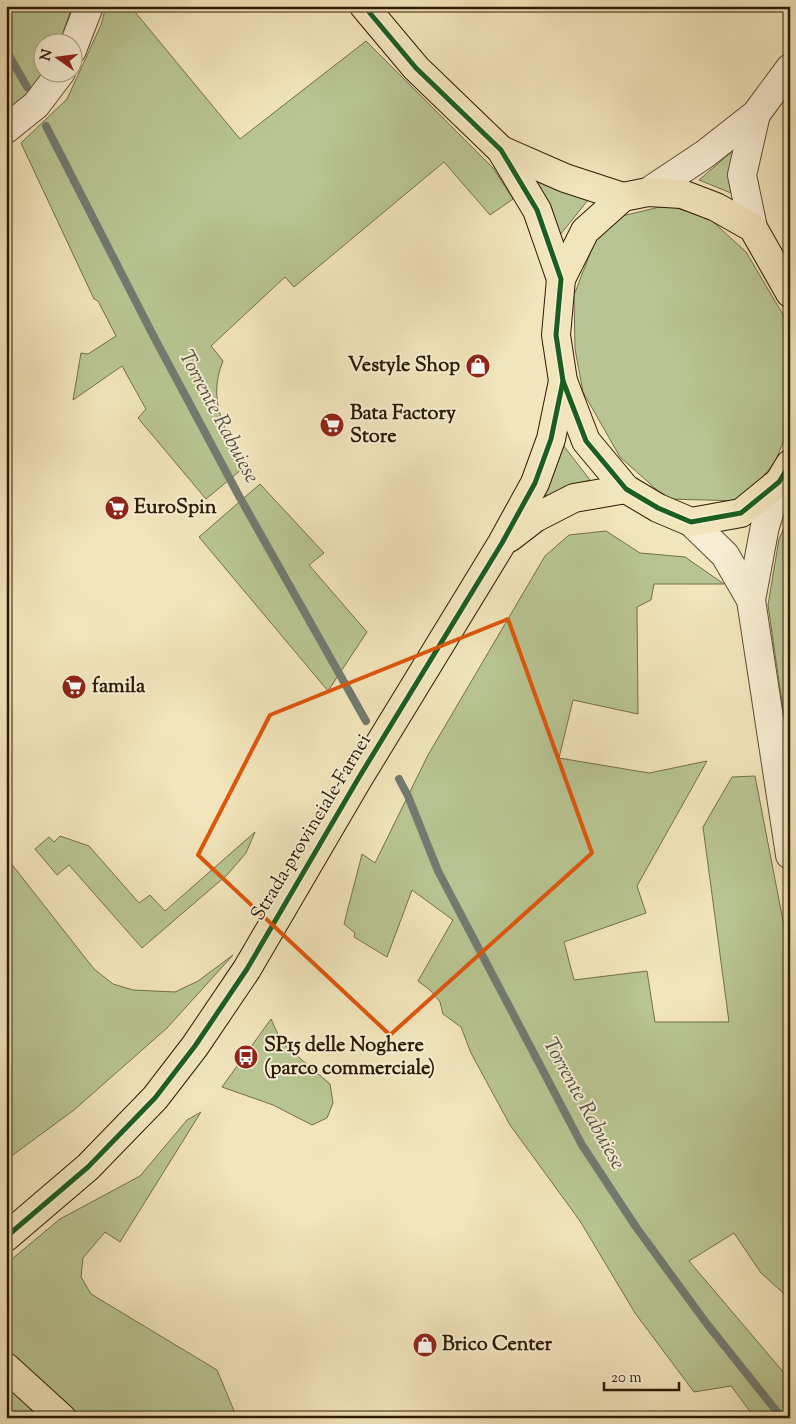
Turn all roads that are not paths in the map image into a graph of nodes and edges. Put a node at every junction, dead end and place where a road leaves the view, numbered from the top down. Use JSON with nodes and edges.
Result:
{"nodes":[{"id":1,"x":88,"y":6,"type":"edge"},
{"id":2,"x":364,"y":6,"type":"edge"},
{"id":3,"x":79,"y":32,"type":"edge"},
{"id":4,"x":790,"y":68,"type":"edge"},
{"id":5,"x":53,"y":82,"type":"edge"},
{"id":6,"x":756,"y":114,"type":"junction"},
{"id":7,"x":6,"y":129,"type":"edge"},
{"id":8,"x":501,"y":150,"type":"junction"},
{"id":9,"x":636,"y":194,"type":"junction"},
{"id":10,"x":753,"y":228,"type":"junction"},
{"id":11,"x":562,"y":279,"type":"junction"},
{"id":12,"x":790,"y":294,"type":"edge"},
{"id":13,"x":563,"y":381,"type":"junction"},
{"id":14,"x":784,"y":473,"type":"edge"},
{"id":15,"x":626,"y":489,"type":"junction"},
{"id":16,"x":690,"y":522,"type":"junction"},
{"id":17,"x":502,"y":543,"type":"junction"},
{"id":18,"x":751,"y":600,"type":"junction"},
{"id":19,"x":790,"y":855,"type":"edge"},
{"id":20,"x":6,"y":1237,"type":"edge"},
{"id":21,"x":6,"y":1368,"type":"edge"},
{"id":22,"x":6,"y":1384,"type":"edge"},
{"id":23,"x":56,"y":1418,"type":"edge"},
{"id":24,"x":62,"y":1418,"type":"edge"}],
"edges":[{"from":1,"to":3,"type":"street"},
{"from":2,"to":8,"type":"main road"},
{"from":4,"to":6,"type":"street"},
{"from":5,"to":7,"type":"street"},
{"from":6,"to":9,"type":"street"},
{"from":6,"to":10,"type":"street"},
{"from":8,"to":9,"type":"main road"},
{"from":8,"to":11,"type":"main road"},
{"from":9,"to":10,"type":"main road"},
{"from":9,"to":11,"type":"main road"},
{"from":10,"to":12,"type":"main road"},
{"from":11,"to":13,"type":"main road"},
{"from":13,"to":15,"type":"main road"},
{"from":13,"to":17,"type":"main road","name":"Strada provinciale Farnei"},
{"from":14,"to":16,"type":"main road"},
{"from":14,"to":18,"type":"street"},
{"from":15,"to":16,"type":"main road"},
{"from":15,"to":17,"type":"main road","name":"Strada provinciale Farnei"},
{"from":16,"to":18,"type":"street"},
{"from":17,"to":20,"type":"main road","name":"Strada provinciale Farnei"},
{"from":18,"to":19,"type":"street"},
{"from":21,"to":24,"type":"main road"},
{"from":22,"to":23,"type":"main road"}]}
